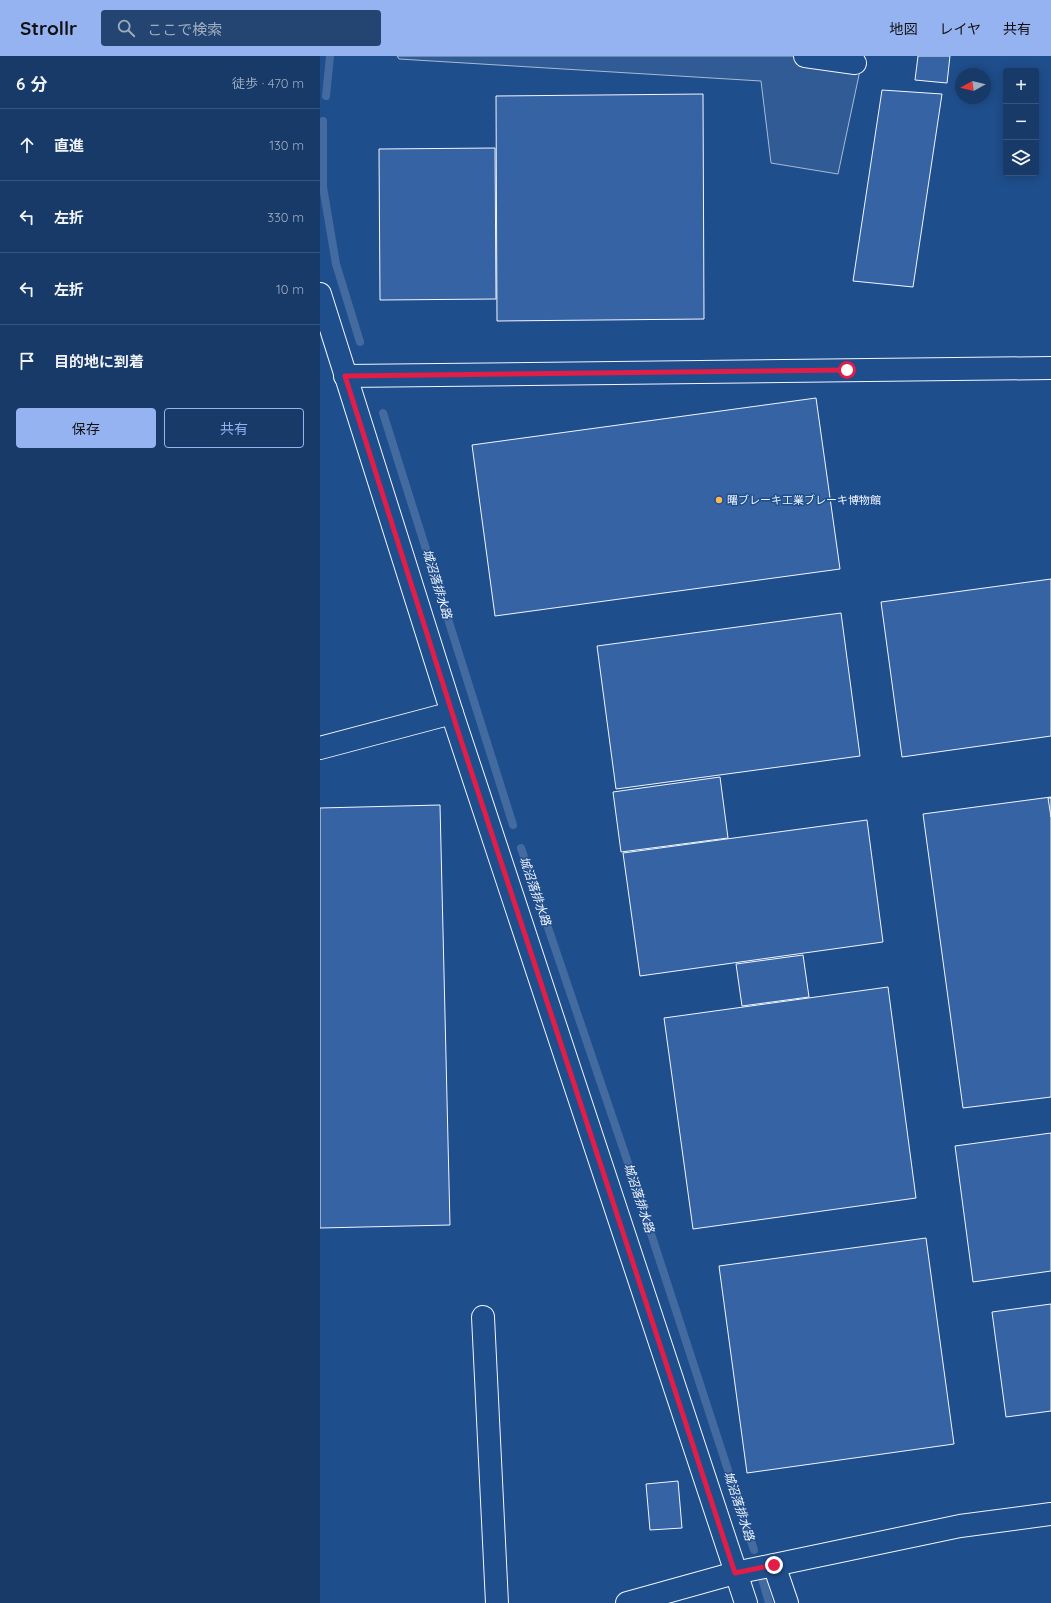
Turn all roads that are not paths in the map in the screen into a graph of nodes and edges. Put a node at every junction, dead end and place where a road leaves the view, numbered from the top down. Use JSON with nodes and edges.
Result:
{"nodes":[{"id":1,"x":805,"y":56,"type":"edge"},
{"id":2,"x":855,"y":63,"type":"dead end"},
{"id":3,"x":320,"y":294,"type":"edge"},
{"id":4,"x":1051,"y":368,"type":"edge"},
{"id":5,"x":345,"y":376,"type":"junction"},
{"id":6,"x":452,"y":713,"type":"junction"},
{"id":7,"x":320,"y":748,"type":"edge"},
{"id":8,"x":483,"y":1317,"type":"dead end"},
{"id":9,"x":1051,"y":1514,"type":"edge"},
{"id":10,"x":774,"y":1565,"type":"junction"},
{"id":11,"x":735,"y":1573,"type":"junction"},
{"id":12,"x":497,"y":1603,"type":"edge"},
{"id":13,"x":627,"y":1603,"type":"edge"},
{"id":14,"x":746,"y":1603,"type":"edge"},
{"id":15,"x":787,"y":1603,"type":"edge"}],
"edges":[{"from":1,"to":2,"type":"street"},
{"from":3,"to":5,"type":"street"},
{"from":4,"to":5,"type":"street"},
{"from":5,"to":6,"type":"street"},
{"from":6,"to":7,"type":"street"},
{"from":6,"to":11,"type":"street"},
{"from":8,"to":12,"type":"street"},
{"from":9,"to":10,"type":"street"},
{"from":10,"to":11,"type":"street"},
{"from":10,"to":15,"type":"street"},
{"from":11,"to":13,"type":"street"},
{"from":11,"to":14,"type":"street"}]}
